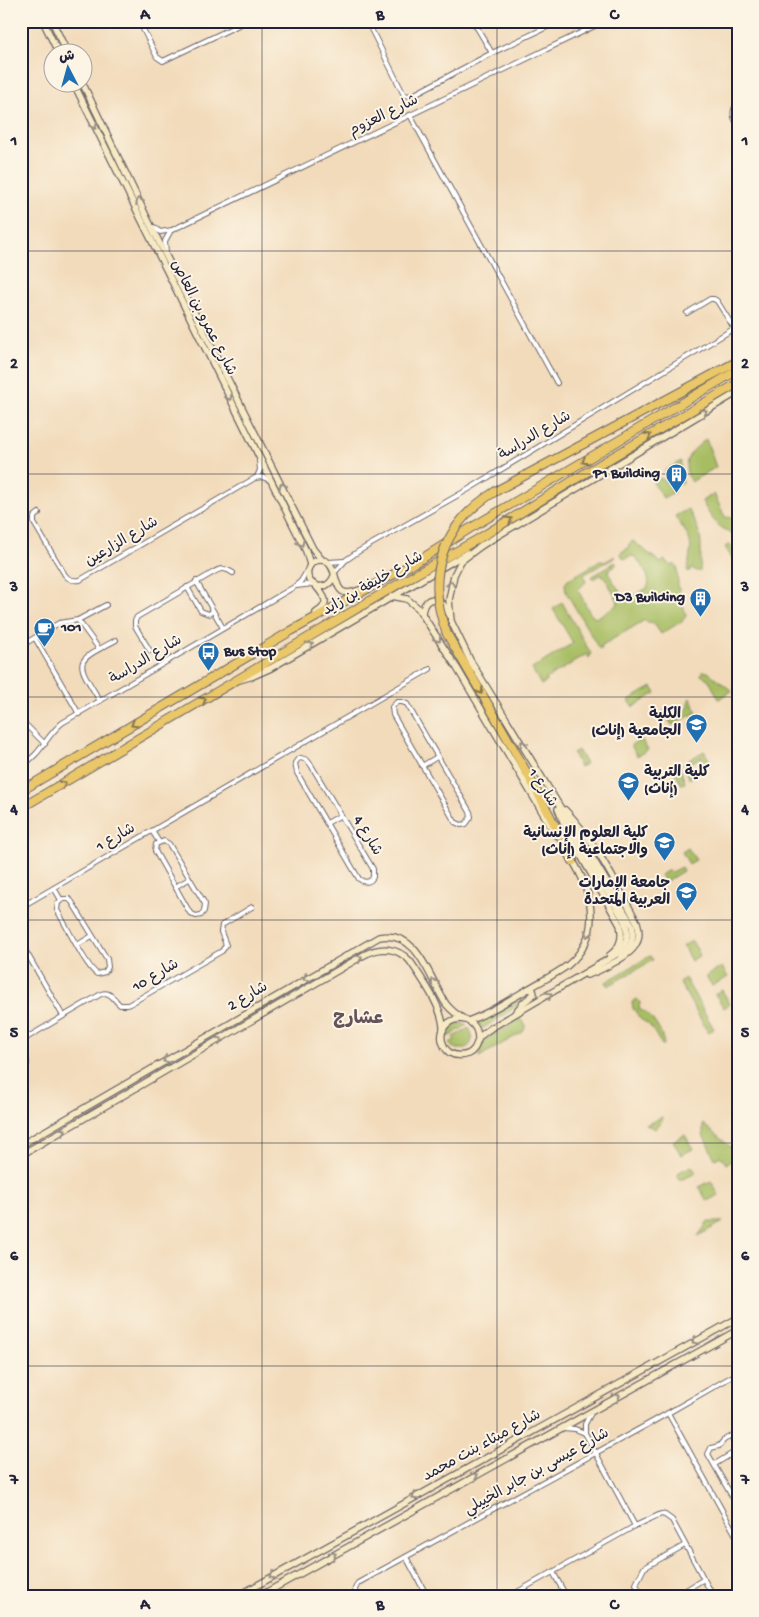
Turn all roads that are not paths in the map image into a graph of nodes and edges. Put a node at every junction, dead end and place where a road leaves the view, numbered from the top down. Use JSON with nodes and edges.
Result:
{"nodes":[{"id":1,"x":43,"y":21,"type":"edge"},
{"id":2,"x":52,"y":21,"type":"edge"},
{"id":3,"x":139,"y":21,"type":"edge"},
{"id":4,"x":247,"y":21,"type":"edge"},
{"id":5,"x":367,"y":21,"type":"edge"},
{"id":6,"x":473,"y":21,"type":"edge"},
{"id":7,"x":560,"y":21,"type":"edge"},
{"id":8,"x":605,"y":21,"type":"edge"},
{"id":9,"x":53,"y":42,"type":"edge"},
{"id":10,"x":62,"y":42,"type":"edge"},
{"id":11,"x":492,"y":53,"type":"junction"},
{"id":12,"x":78,"y":92,"type":"edge"},
{"id":13,"x":87,"y":92,"type":"edge"},
{"id":14,"x":738,"y":103,"type":"edge"},
{"id":15,"x":410,"y":115,"type":"junction"},
{"id":16,"x":738,"y":125,"type":"edge"},
{"id":17,"x":148,"y":220,"type":"junction"},
{"id":18,"x":172,"y":230,"type":"junction"},
{"id":19,"x":167,"y":257,"type":"junction"},
{"id":20,"x":687,"y":313,"type":"dead end"},
{"id":21,"x":736,"y":327,"type":"edge"},
{"id":22,"x":738,"y":361,"type":"edge"},
{"id":23,"x":738,"y":370,"type":"edge"},
{"id":24,"x":557,"y":383,"type":"dead end"},
{"id":25,"x":738,"y":384,"type":"edge"},
{"id":26,"x":738,"y":392,"type":"edge"},
{"id":27,"x":258,"y":456,"type":"junction"},
{"id":28,"x":255,"y":478,"type":"junction"},
{"id":29,"x":270,"y":480,"type":"junction"},
{"id":30,"x":40,"y":513,"type":"dead end"},
{"id":31,"x":482,"y":545,"type":"junction"},
{"id":32,"x":346,"y":560,"type":"junction"},
{"id":33,"x":325,"y":561,"type":"junction"},
{"id":34,"x":309,"y":568,"type":"junction"},
{"id":35,"x":233,"y":574,"type":"dead end"},
{"id":36,"x":334,"y":574,"type":"junction"},
{"id":37,"x":389,"y":577,"type":"junction"},
{"id":38,"x":196,"y":581,"type":"junction"},
{"id":39,"x":314,"y":585,"type":"junction"},
{"id":40,"x":187,"y":587,"type":"junction"},
{"id":41,"x":294,"y":587,"type":"junction"},
{"id":42,"x":392,"y":596,"type":"junction"},
{"id":43,"x":106,"y":605,"type":"dead end"},
{"id":44,"x":214,"y":611,"type":"junction"},
{"id":45,"x":422,"y":614,"type":"junction"},
{"id":46,"x":78,"y":620,"type":"junction"},
{"id":47,"x":451,"y":621,"type":"junction"},
{"id":48,"x":223,"y":628,"type":"junction"},
{"id":49,"x":291,"y":631,"type":"junction"},
{"id":50,"x":35,"y":638,"type":"junction"},
{"id":51,"x":116,"y":640,"type":"dead end"},
{"id":52,"x":21,"y":646,"type":"edge"},
{"id":53,"x":98,"y":650,"type":"junction"},
{"id":54,"x":150,"y":651,"type":"dead end"},
{"id":55,"x":430,"y":669,"type":"dead end"},
{"id":56,"x":235,"y":681,"type":"junction"},
{"id":57,"x":390,"y":693,"type":"junction"},
{"id":58,"x":100,"y":701,"type":"junction"},
{"id":59,"x":396,"y":702,"type":"junction"},
{"id":60,"x":79,"y":714,"type":"junction"},
{"id":61,"x":21,"y":722,"type":"edge"},
{"id":62,"x":45,"y":744,"type":"junction"},
{"id":63,"x":292,"y":749,"type":"junction"},
{"id":64,"x":437,"y":757,"type":"junction"},
{"id":65,"x":298,"y":759,"type":"junction"},
{"id":66,"x":21,"y":766,"type":"edge"},
{"id":67,"x":422,"y":766,"type":"junction"},
{"id":68,"x":21,"y":791,"type":"edge"},
{"id":69,"x":557,"y":802,"type":"junction"},
{"id":70,"x":21,"y":808,"type":"edge"},
{"id":71,"x":341,"y":815,"type":"junction"},
{"id":72,"x":568,"y":820,"type":"junction"},
{"id":73,"x":327,"y":823,"type":"junction"},
{"id":74,"x":152,"y":831,"type":"junction"},
{"id":75,"x":158,"y":842,"type":"junction"},
{"id":76,"x":573,"y":862,"type":"junction"},
{"id":77,"x":189,"y":879,"type":"junction"},
{"id":78,"x":175,"y":887,"type":"junction"},
{"id":79,"x":54,"y":888,"type":"junction"},
{"id":80,"x":61,"y":900,"type":"junction"},
{"id":81,"x":21,"y":907,"type":"edge"},
{"id":82,"x":252,"y":907,"type":"dead end"},
{"id":83,"x":92,"y":936,"type":"junction"},
{"id":84,"x":21,"y":944,"type":"edge"},
{"id":85,"x":77,"y":945,"type":"junction"},
{"id":86,"x":585,"y":976,"type":"junction"},
{"id":87,"x":574,"y":980,"type":"junction"},
{"id":88,"x":528,"y":989,"type":"junction"},
{"id":89,"x":514,"y":1014,"type":"junction"},
{"id":90,"x":63,"y":1016,"type":"junction"},
{"id":91,"x":466,"y":1020,"type":"junction"},
{"id":92,"x":443,"y":1032,"type":"junction"},
{"id":93,"x":478,"y":1039,"type":"junction"},
{"id":94,"x":21,"y":1069,"type":"edge"},
{"id":95,"x":21,"y":1145,"type":"edge"},
{"id":96,"x":21,"y":1155,"type":"edge"},
{"id":97,"x":738,"y":1318,"type":"edge"},
{"id":98,"x":738,"y":1330,"type":"edge"},
{"id":99,"x":738,"y":1373,"type":"edge"},
{"id":100,"x":591,"y":1412,"type":"junction"},
{"id":101,"x":668,"y":1413,"type":"junction"},
{"id":102,"x":559,"y":1430,"type":"junction"},
{"id":103,"x":738,"y":1432,"type":"edge"},
{"id":104,"x":585,"y":1433,"type":"junction"},
{"id":105,"x":738,"y":1450,"type":"edge"},
{"id":106,"x":595,"y":1452,"type":"junction"},
{"id":107,"x":715,"y":1464,"type":"junction"},
{"id":108,"x":738,"y":1491,"type":"edge"},
{"id":109,"x":731,"y":1494,"type":"junction"},
{"id":110,"x":738,"y":1507,"type":"edge"},
{"id":111,"x":635,"y":1526,"type":"junction"},
{"id":112,"x":738,"y":1539,"type":"edge"},
{"id":113,"x":685,"y":1545,"type":"junction"},
{"id":114,"x":406,"y":1557,"type":"junction"},
{"id":115,"x":553,"y":1572,"type":"junction"},
{"id":116,"x":704,"y":1579,"type":"junction"},
{"id":117,"x":678,"y":1595,"type":"edge"},
{"id":118,"x":238,"y":1596,"type":"edge"},
{"id":119,"x":260,"y":1596,"type":"edge"},
{"id":120,"x":356,"y":1596,"type":"edge"},
{"id":121,"x":427,"y":1596,"type":"edge"},
{"id":122,"x":510,"y":1596,"type":"edge"},
{"id":123,"x":566,"y":1596,"type":"edge"},
{"id":124,"x":642,"y":1596,"type":"edge"},
{"id":125,"x":713,"y":1596,"type":"edge"}],
"edges":[{"from":1,"to":9,"type":"street"},
{"from":2,"to":10,"type":"street"},
{"from":3,"to":4,"type":"street"},
{"from":5,"to":11,"type":"street"},
{"from":6,"to":11,"type":"street"},
{"from":7,"to":11,"type":"street"},
{"from":8,"to":15,"type":"street","name":"شارع العزوم"},
{"from":12,"to":27,"type":"street","name":"شارع عمرو بن العاص","one_way":true},
{"from":17,"to":13,"type":"street","name":"شارع عمرو بن العاص","one_way":true},
{"from":14,"to":16,"type":"street"},
{"from":15,"to":18,"type":"street","name":"شارع العزوم"},
{"from":15,"to":24,"type":"street"},
{"from":17,"to":18,"type":"street"},
{"from":17,"to":19,"type":"street","name":"شارع عمرو بن العاص"},
{"from":18,"to":19,"type":"street"},
{"from":33,"to":19,"type":"street","name":"شارع عمرو بن العاص","one_way":true},
{"from":20,"to":21,"type":"street","name":"شارع الدراسة"},
{"from":21,"to":32,"type":"street","name":"شارع الدراسة"},
{"from":22,"to":76,"type":"highway","one_way":true,"bridge":true},
{"from":23,"to":37,"type":"highway","name":"شارع خليفة بن زايد","one_way":true},
{"from":56,"to":25,"type":"highway","name":"شارع خليفة بن زايد","one_way":true},
{"from":31,"to":26,"type":"street","one_way":true},
{"from":27,"to":28,"type":"street"},
{"from":27,"to":29,"type":"street","name":"شارع عمرو بن العاص"},
{"from":28,"to":29,"type":"street"},
{"from":28,"to":30,"type":"street","name":"شارع الزارعين"},
{"from":29,"to":34,"type":"street","name":"شارع عمرو بن العاص","one_way":true},
{"from":31,"to":42,"type":"street"},
{"from":47,"to":31,"type":"street","name":"شارع 1","one_way":true},
{"from":32,"to":33,"type":"street"},
{"from":32,"to":36,"type":"street"},
{"from":33,"to":34,"type":"street"},
{"from":33,"to":36,"type":"street"},
{"from":34,"to":39,"type":"street"},
{"from":34,"to":41,"type":"street","name":"شارع الدراسة"},
{"from":35,"to":38,"type":"street"},
{"from":36,"to":37,"type":"street"},
{"from":36,"to":39,"type":"street"},
{"from":37,"to":49,"type":"highway","name":"شارع خليفة بن زايد"},
{"from":38,"to":40,"type":"street"},
{"from":38,"to":44,"type":"street"},
{"from":39,"to":41,"type":"street","name":"شارع الدراسة"},
{"from":39,"to":49,"type":"street"},
{"from":40,"to":44,"type":"street"},
{"from":40,"to":54,"type":"street"},
{"from":41,"to":48,"type":"street","name":"شارع الدراسة"},
{"from":42,"to":45,"type":"street","name":"شارع 1"},
{"from":56,"to":42,"type":"street","one_way":true},
{"from":43,"to":46,"type":"street"},
{"from":44,"to":48,"type":"street"},
{"from":45,"to":47,"type":"street"},
{"from":45,"to":76,"type":"street","name":"شارع 1","one_way":true},
{"from":46,"to":50,"type":"street"},
{"from":46,"to":53,"type":"street"},
{"from":69,"to":47,"type":"street","name":"شارع 1","one_way":true},
{"from":48,"to":58,"type":"street","name":"شارع الدراسة"},
{"from":49,"to":68,"type":"highway","name":"شارع خليفة بن زايد","one_way":true},
{"from":50,"to":52,"type":"street"},
{"from":50,"to":60,"type":"street"},
{"from":51,"to":53,"type":"street"},
{"from":53,"to":58,"type":"street"},
{"from":55,"to":57,"type":"street","name":"شارع 1"},
{"from":70,"to":56,"type":"highway","name":"شارع خليفة بن زايد","one_way":true},
{"from":57,"to":59,"type":"street"},
{"from":57,"to":63,"type":"street","name":"شارع 1"},
{"from":58,"to":60,"type":"street","name":"شارع الدراسة"},
{"from":59,"to":64,"type":"street"},
{"from":59,"to":67,"type":"street"},
{"from":60,"to":62,"type":"street","name":"شارع الدراسة"},
{"from":61,"to":62,"type":"street"},
{"from":62,"to":66,"type":"street","name":"شارع الدراسة"},
{"from":63,"to":65,"type":"street","name":"شارع 4"},
{"from":63,"to":74,"type":"street","name":"شارع 1"},
{"from":64,"to":67,"type":"street"},
{"from":64,"to":67,"type":"street"},
{"from":65,"to":71,"type":"street","name":"شارع 4"},
{"from":65,"to":73,"type":"street","name":"شارع 4"},
{"from":69,"to":72,"type":"street","name":"شارع 1"},
{"from":69,"to":86,"type":"street"},
{"from":69,"to":87,"type":"street"},
{"from":71,"to":73,"type":"street","name":"شارع 4"},
{"from":71,"to":73,"type":"street","name":"شارع 4"},
{"from":72,"to":86,"type":"street","name":"شارع 1"},
{"from":72,"to":87,"type":"street","name":"شارع 1"},
{"from":74,"to":75,"type":"street"},
{"from":74,"to":79,"type":"street","name":"شارع 1"},
{"from":75,"to":77,"type":"street"},
{"from":75,"to":78,"type":"street"},
{"from":76,"to":88,"type":"street","name":"شارع 1","one_way":true},
{"from":77,"to":78,"type":"street"},
{"from":77,"to":78,"type":"street"},
{"from":79,"to":80,"type":"street"},
{"from":79,"to":81,"type":"street","name":"شارع 1"},
{"from":80,"to":83,"type":"street"},
{"from":80,"to":85,"type":"street"},
{"from":82,"to":90,"type":"street","name":"شارع 10"},
{"from":83,"to":85,"type":"street"},
{"from":83,"to":85,"type":"street"},
{"from":84,"to":90,"type":"street"},
{"from":86,"to":87,"type":"street","name":"شارع 1"},
{"from":89,"to":87,"type":"street","name":"شارع 1","one_way":true},
{"from":88,"to":89,"type":"street"},
{"from":88,"to":91,"type":"street","name":"شارع 1"},
{"from":89,"to":93,"type":"street","name":"شارع 1"},
{"from":90,"to":94,"type":"street","name":"شارع 10"},
{"from":91,"to":92,"type":"street"},
{"from":91,"to":93,"type":"street"},
{"from":91,"to":95,"type":"street","name":"شارع 2","one_way":true},
{"from":92,"to":93,"type":"street"},
{"from":96,"to":92,"type":"street","name":"شارع 2","one_way":true},
{"from":97,"to":118,"type":"street","name":"شارع ميثاء بنت محمد","one_way":true},
{"from":100,"to":98,"type":"street","name":"شارع ميثاء بنت محمد","one_way":true},
{"from":99,"to":101,"type":"street","name":"شارع عيسى بن جابر الخييلي"},
{"from":100,"to":102,"type":"street","name":"شارع ميثاء بنت محمد"},
{"from":100,"to":104,"type":"street"},
{"from":101,"to":106,"type":"street","name":"شارع عيسى بن جابر الخييلي"},
{"from":101,"to":112,"type":"street"},
{"from":102,"to":104,"type":"street"},
{"from":119,"to":102,"type":"street","name":"شارع ميثاء بنت محمد","one_way":true},
{"from":103,"to":107,"type":"street"},
{"from":104,"to":106,"type":"street"},
{"from":105,"to":107,"type":"street"},
{"from":106,"to":111,"type":"street"},
{"from":106,"to":114,"type":"street","name":"شارع عيسى بن جابر الخييلي"},
{"from":107,"to":109,"type":"street"},
{"from":108,"to":109,"type":"street"},
{"from":109,"to":110,"type":"street"},
{"from":111,"to":113,"type":"street"},
{"from":111,"to":115,"type":"street"},
{"from":113,"to":116,"type":"street"},
{"from":113,"to":124,"type":"street"},
{"from":114,"to":120,"type":"street","name":"شارع عيسى بن جابر الخييلي"},
{"from":114,"to":121,"type":"street"},
{"from":115,"to":122,"type":"street"},
{"from":115,"to":123,"type":"street"},
{"from":116,"to":117,"type":"street"},
{"from":116,"to":125,"type":"street"}]}
